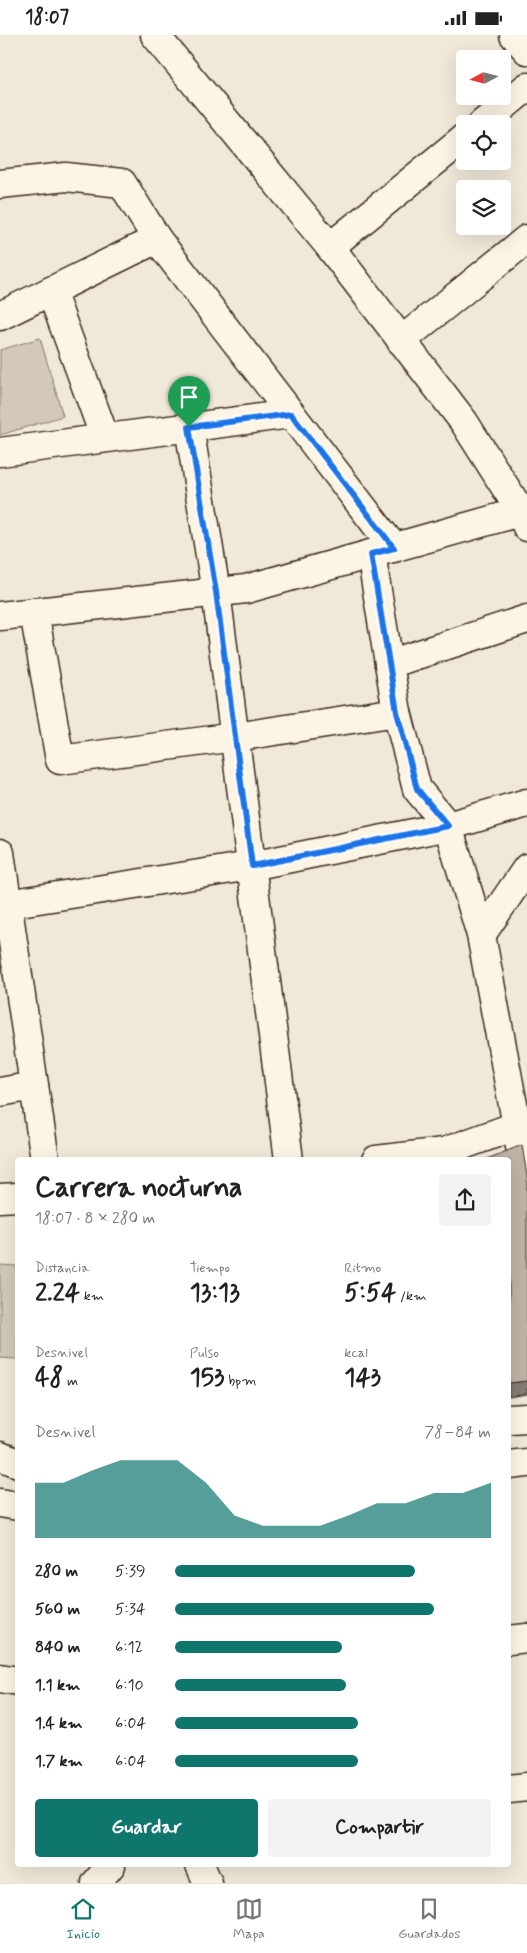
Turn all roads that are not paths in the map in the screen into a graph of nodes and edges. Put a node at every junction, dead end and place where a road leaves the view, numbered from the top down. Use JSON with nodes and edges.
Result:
{"nodes":[{"id":1,"x":155,"y":35,"type":"edge"},
{"id":2,"x":514,"y":35,"type":"edge"},
{"id":3,"x":527,"y":51,"type":"edge"},
{"id":4,"x":527,"y":87,"type":"edge"},
{"id":5,"x":493,"y":115,"type":"edge"},
{"id":6,"x":456,"y":144,"type":"edge"},
{"id":7,"x":0,"y":184,"type":"edge"},
{"id":8,"x":157,"y":239,"type":"junction"},
{"id":9,"x":527,"y":239,"type":"edge"},
{"id":10,"x":330,"y":247,"type":"junction"},
{"id":11,"x":51,"y":291,"type":"junction"},
{"id":12,"x":0,"y":316,"type":"edge"},
{"id":13,"x":401,"y":341,"type":"junction"},
{"id":14,"x":291,"y":414,"type":"junction"},
{"id":15,"x":189,"y":427,"type":"junction"},
{"id":16,"x":105,"y":438,"type":"junction"},
{"id":17,"x":0,"y":452,"type":"edge"},
{"id":18,"x":525,"y":516,"type":"edge"},
{"id":19,"x":382,"y":551,"type":"junction"},
{"id":20,"x":216,"y":592,"type":"junction"},
{"id":21,"x":34,"y":612,"type":"junction"},
{"id":22,"x":0,"y":616,"type":"edge"},
{"id":23,"x":527,"y":619,"type":"edge"},
{"id":24,"x":389,"y":664,"type":"junction"},
{"id":25,"x":397,"y":712,"type":"junction"},
{"id":26,"x":235,"y":737,"type":"junction"},
{"id":27,"x":527,"y":803,"type":"edge"},
{"id":28,"x":448,"y":826,"type":"junction"},
{"id":29,"x":0,"y":853,"type":"edge"},
{"id":30,"x":252,"y":866,"type":"junction"},
{"id":31,"x":527,"y":868,"type":"edge"},
{"id":32,"x":4,"y":904,"type":"edge"},
{"id":33,"x":481,"y":935,"type":"junction"},
{"id":34,"x":34,"y":1085,"type":"junction"},
{"id":35,"x":0,"y":1092,"type":"edge"},
{"id":36,"x":522,"y":1124,"type":"edge"},
{"id":37,"x":45,"y":1157,"type":"edge"},
{"id":38,"x":289,"y":1157,"type":"edge"},
{"id":39,"x":405,"y":1157,"type":"edge"},
{"id":40,"x":527,"y":1194,"type":"edge"},
{"id":41,"x":15,"y":1197,"type":"edge"},
{"id":42,"x":0,"y":1198,"type":"edge"},
{"id":43,"x":527,"y":1418,"type":"edge"},
{"id":44,"x":511,"y":1419,"type":"edge"},
{"id":45,"x":0,"y":1456,"type":"edge"},
{"id":46,"x":15,"y":1462,"type":"edge"},
{"id":47,"x":527,"y":1463,"type":"edge"},
{"id":48,"x":511,"y":1465,"type":"edge"},
{"id":49,"x":0,"y":1503,"type":"edge"},
{"id":50,"x":15,"y":1506,"type":"edge"},
{"id":51,"x":527,"y":1638,"type":"edge"},
{"id":52,"x":511,"y":1640,"type":"edge"},
{"id":53,"x":0,"y":1678,"type":"edge"},
{"id":54,"x":15,"y":1680,"type":"edge"},
{"id":55,"x":527,"y":1787,"type":"edge"},
{"id":56,"x":511,"y":1789,"type":"edge"},
{"id":57,"x":109,"y":1867,"type":"edge"},
{"id":58,"x":96,"y":1883,"type":"edge"}],
"edges":[{"from":1,"to":10,"type":"street"},
{"from":2,"to":3,"type":"street"},
{"from":4,"to":5,"type":"street"},
{"from":6,"to":10,"type":"street"},
{"from":7,"to":8,"type":"street"},
{"from":8,"to":11,"type":"street"},
{"from":8,"to":14,"type":"street"},
{"from":9,"to":13,"type":"street"},
{"from":10,"to":13,"type":"street"},
{"from":11,"to":12,"type":"street"},
{"from":11,"to":16,"type":"street"},
{"from":13,"to":18,"type":"street"},
{"from":14,"to":15,"type":"street"},
{"from":14,"to":19,"type":"street"},
{"from":15,"to":16,"type":"street"},
{"from":15,"to":20,"type":"street"},
{"from":16,"to":17,"type":"street"},
{"from":18,"to":19,"type":"street"},
{"from":19,"to":20,"type":"street"},
{"from":19,"to":24,"type":"street"},
{"from":20,"to":21,"type":"street"},
{"from":20,"to":26,"type":"street"},
{"from":21,"to":22,"type":"street"},
{"from":21,"to":26,"type":"street"},
{"from":23,"to":24,"type":"street"},
{"from":24,"to":25,"type":"street"},
{"from":25,"to":26,"type":"street"},
{"from":25,"to":28,"type":"street"},
{"from":26,"to":30,"type":"street"},
{"from":27,"to":28,"type":"street"},
{"from":28,"to":30,"type":"street"},
{"from":28,"to":33,"type":"street"},
{"from":29,"to":32,"type":"street"},
{"from":30,"to":32,"type":"street"},
{"from":30,"to":38,"type":"street"},
{"from":31,"to":33,"type":"street"},
{"from":32,"to":34,"type":"street"},
{"from":33,"to":36,"type":"street"},
{"from":34,"to":35,"type":"street"},
{"from":34,"to":37,"type":"street"},
{"from":36,"to":39,"type":"street"},
{"from":36,"to":40,"type":"street"},
{"from":41,"to":42,"type":"street"},
{"from":43,"to":44,"type":"street"},
{"from":45,"to":46,"type":"street"},
{"from":47,"to":48,"type":"street"},
{"from":49,"to":50,"type":"street"},
{"from":51,"to":52,"type":"street"},
{"from":53,"to":54,"type":"street"},
{"from":55,"to":56,"type":"street"},
{"from":57,"to":58,"type":"street"}]}
